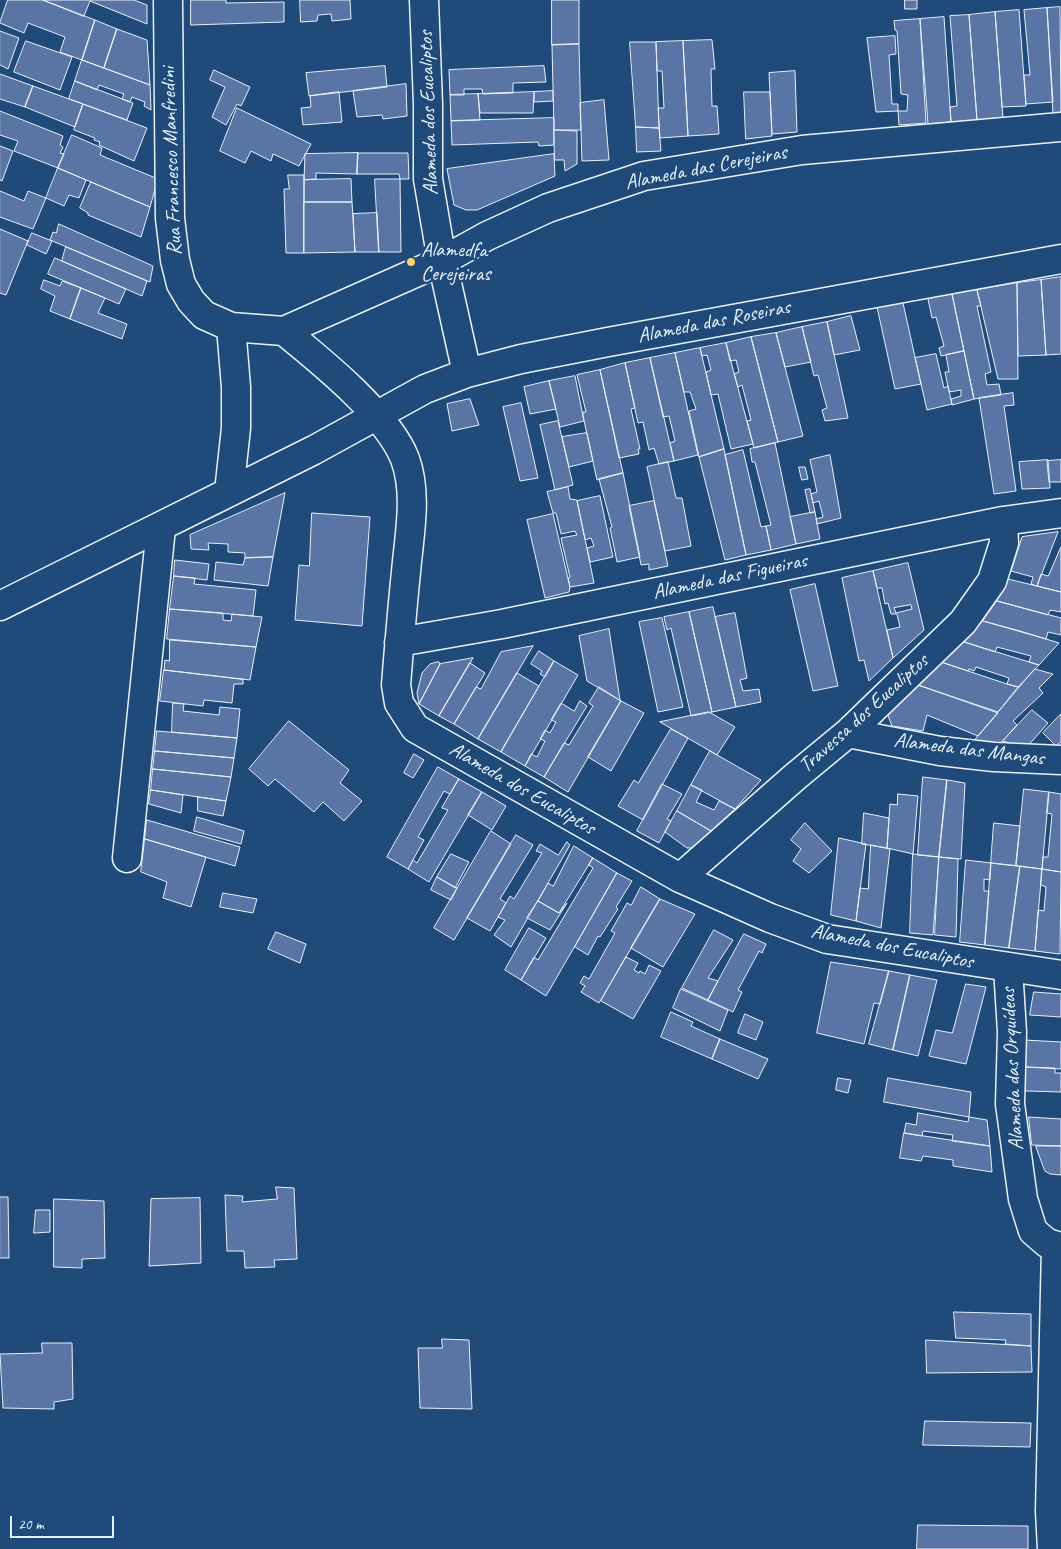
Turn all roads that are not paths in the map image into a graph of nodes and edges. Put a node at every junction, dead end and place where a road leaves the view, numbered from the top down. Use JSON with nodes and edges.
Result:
{"nodes":[{"id":1,"x":168,"y":0,"type":"edge"},
{"id":2,"x":424,"y":0,"type":"edge"},
{"id":3,"x":1061,"y":127,"type":"edge"},
{"id":4,"x":1061,"y":259,"type":"edge"},
{"id":5,"x":442,"y":261,"type":"junction"},
{"id":6,"x":231,"y":327,"type":"junction"},
{"id":7,"x":284,"y":331,"type":"junction"},
{"id":8,"x":467,"y":373,"type":"junction"},
{"id":9,"x":376,"y":416,"type":"junction"},
{"id":10,"x":229,"y":492,"type":"junction"},
{"id":11,"x":1061,"y":513,"type":"edge"},
{"id":12,"x":1003,"y":521,"type":"junction"},
{"id":13,"x":161,"y":528,"type":"junction"},
{"id":14,"x":0,"y":606,"type":"edge"},
{"id":15,"x":399,"y":642,"type":"junction"},
{"id":16,"x":848,"y":734,"type":"junction"},
{"id":17,"x":1061,"y":760,"type":"edge"},
{"id":18,"x":127,"y":858,"type":"dead end"},
{"id":19,"x":680,"y":878,"type":"junction"},
{"id":20,"x":1008,"y":968,"type":"junction"},
{"id":21,"x":1061,"y":975,"type":"edge"},
{"id":22,"x":1058,"y":1246,"type":"edge"},
{"id":23,"x":1052,"y":1549,"type":"edge"}],
"edges":[{"from":1,"to":6,"type":"street","name":"Rua Francesco Manfredini"},
{"from":2,"to":5,"type":"street","name":"Alameda dos Eucaliptos"},
{"from":3,"to":5,"type":"street","name":"Alameda das Cerejeiras"},
{"from":4,"to":8,"type":"street","name":"Alameda das Roseiras"},
{"from":5,"to":7,"type":"street","name":"Alameda das Cerejeiras"},
{"from":5,"to":8,"type":"street","name":"Alameda dos Eucaliptos"},
{"from":6,"to":7,"type":"street","name":"Alameda das Cerejeiras"},
{"from":6,"to":10,"type":"street"},
{"from":7,"to":9,"type":"street","name":"Alameda dos Eucaliptos"},
{"from":8,"to":9,"type":"street","name":"Alameda das Roseiras"},
{"from":9,"to":10,"type":"street","name":"Alameda das Roseiras"},
{"from":9,"to":15,"type":"street","name":"Alameda dos Eucaliptos"},
{"from":10,"to":13,"type":"street","name":"Alameda das Roseiras"},
{"from":11,"to":12,"type":"street","name":"Alameda das Figueiras"},
{"from":12,"to":15,"type":"street","name":"Alameda das Figueiras"},
{"from":12,"to":16,"type":"street","name":"Travessa dos Eucaliptos"},
{"from":13,"to":14,"type":"street"},
{"from":13,"to":18,"type":"street"},
{"from":15,"to":19,"type":"street","name":"Alameda dos Eucaliptos"},
{"from":16,"to":17,"type":"street","name":"Alameda das Mangas"},
{"from":16,"to":19,"type":"street","name":"Travessa dos Eucaliptos"},
{"from":19,"to":20,"type":"street","name":"Alameda dos Eucaliptos"},
{"from":20,"to":21,"type":"street","name":"Alameda dos Eucaliptos"},
{"from":20,"to":22,"type":"street","name":"Alameda das Orquídeas"},
{"from":22,"to":23,"type":"street","name":"Alameda das Orquídeas"}]}
